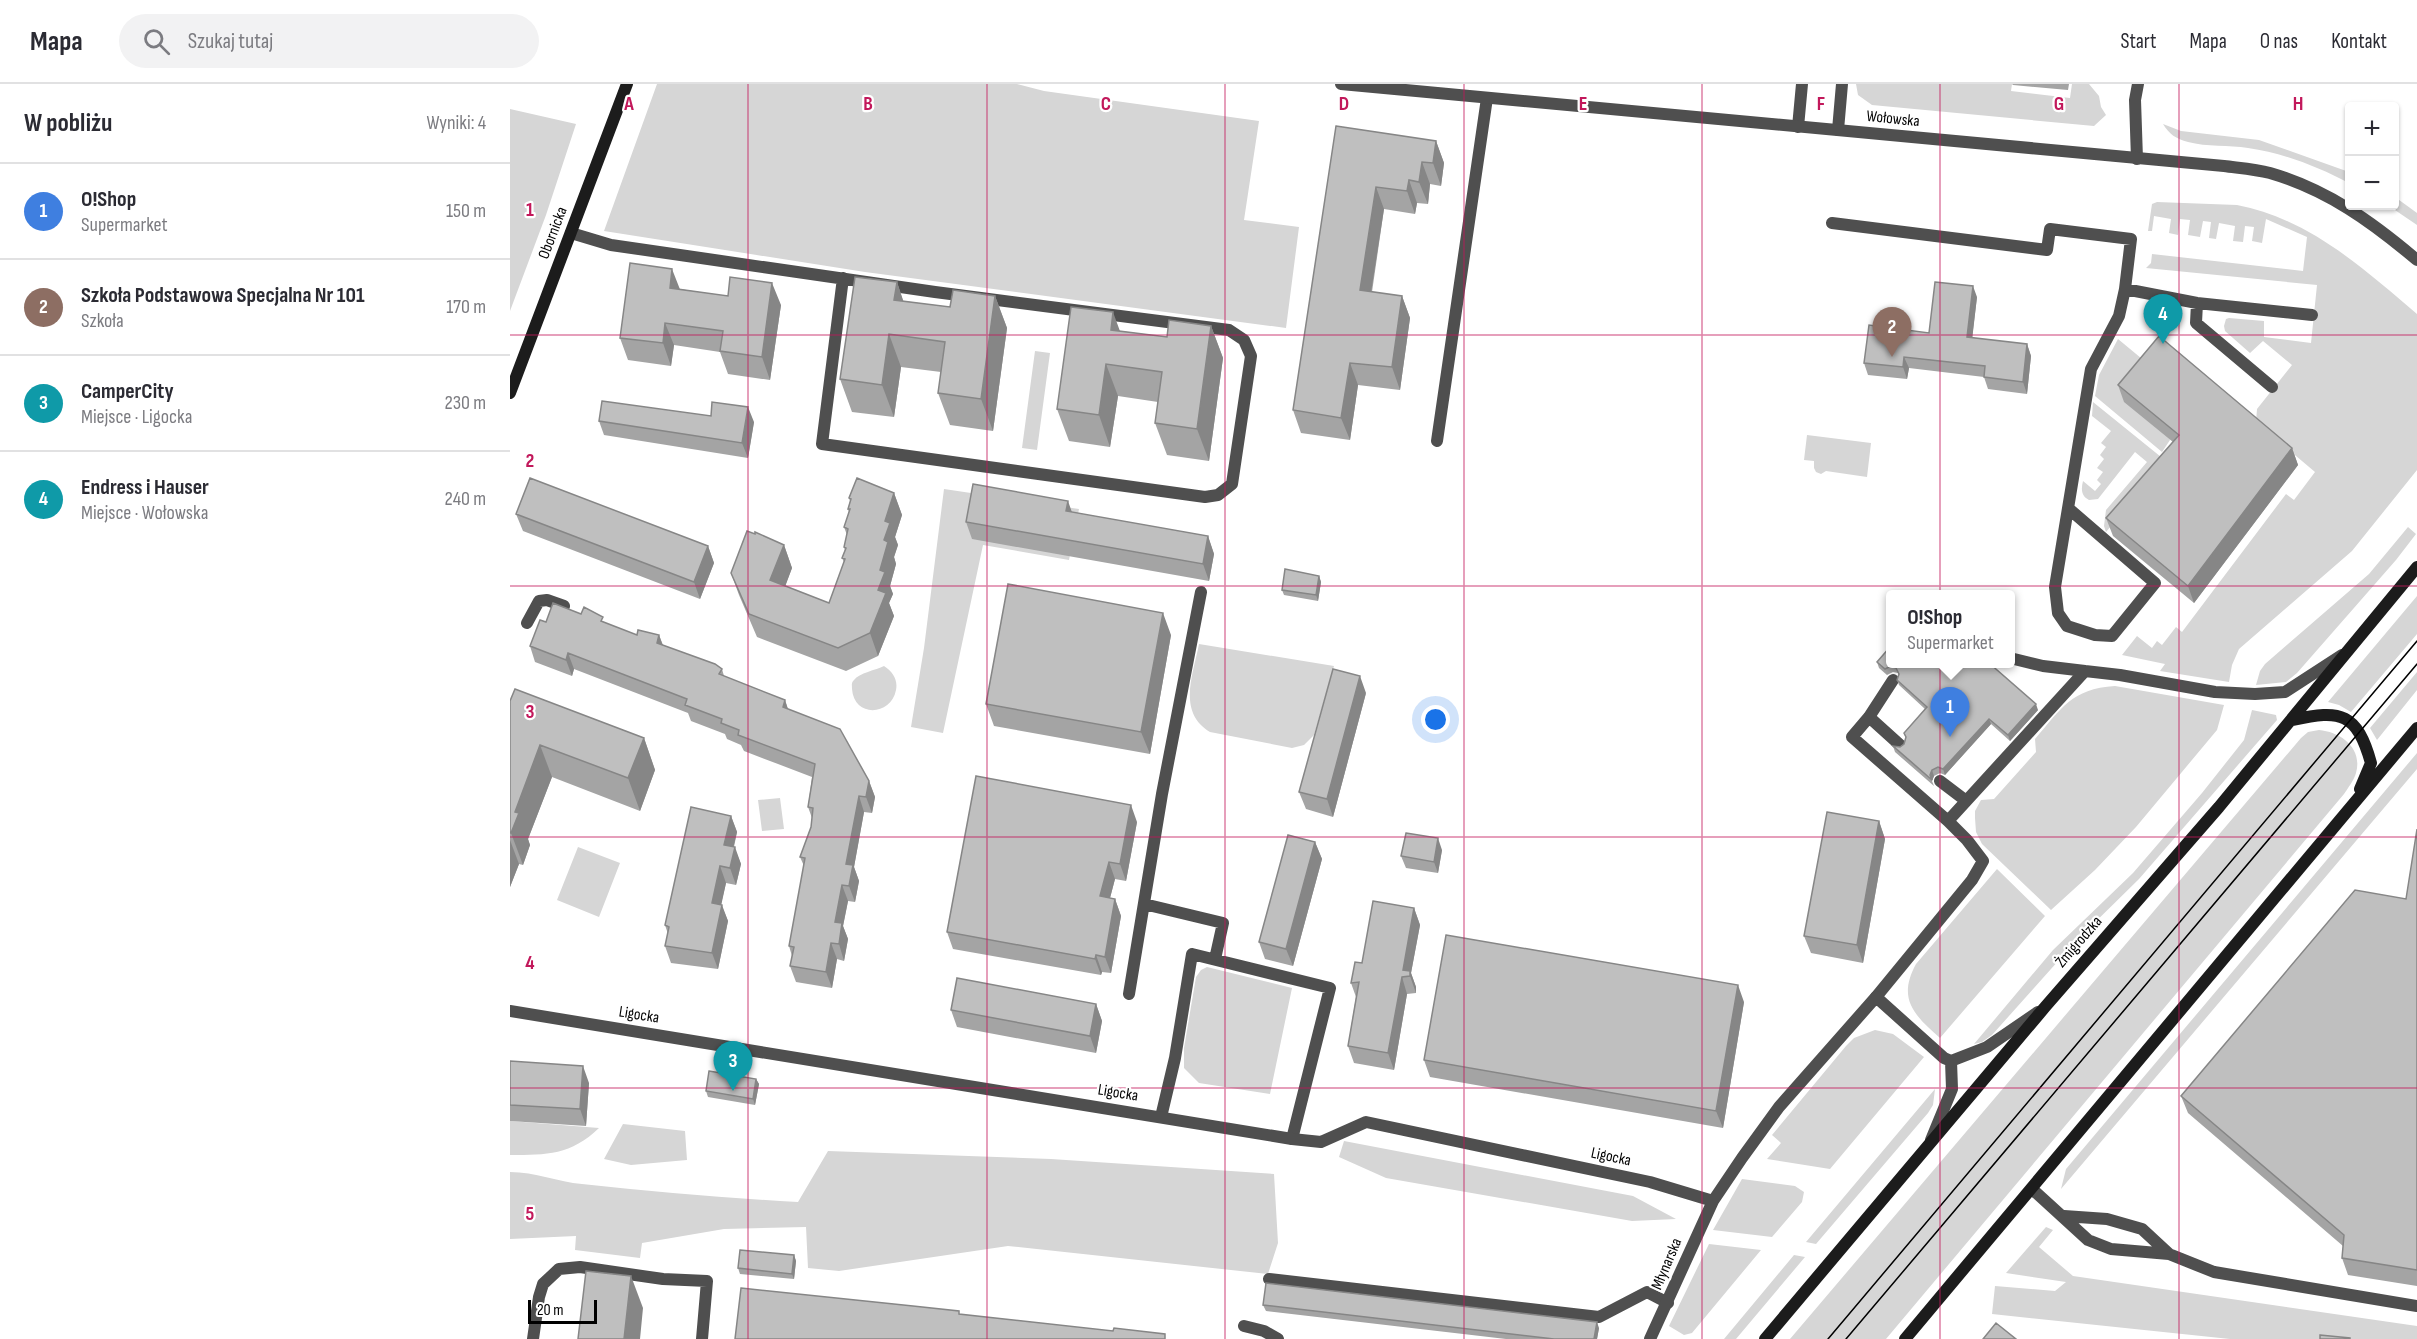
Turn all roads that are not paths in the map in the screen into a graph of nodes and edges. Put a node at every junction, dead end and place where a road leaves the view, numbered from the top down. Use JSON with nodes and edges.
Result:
{"nodes":[{"id":1,"x":627,"y":84,"type":"edge"},
{"id":2,"x":1341,"y":84,"type":"edge"},
{"id":3,"x":1802,"y":84,"type":"edge"},
{"id":4,"x":1842,"y":84,"type":"edge"},
{"id":5,"x":2138,"y":84,"type":"edge"},
{"id":6,"x":1487,"y":98,"type":"junction"},
{"id":7,"x":1798,"y":127,"type":"junction"},
{"id":8,"x":1838,"y":130,"type":"junction"},
{"id":9,"x":2137,"y":159,"type":"junction"},
{"id":10,"x":1832,"y":223,"type":"dead end"},
{"id":11,"x":571,"y":233,"type":"junction"},
{"id":12,"x":2417,"y":260,"type":"edge"},
{"id":13,"x":843,"y":278,"type":"junction"},
{"id":14,"x":2125,"y":289,"type":"junction"},
{"id":15,"x":2196,"y":303,"type":"junction"},
{"id":16,"x":2312,"y":315,"type":"dead end"},
{"id":17,"x":2272,"y":387,"type":"dead end"},
{"id":18,"x":510,"y":393,"type":"edge"},
{"id":19,"x":1437,"y":441,"type":"dead end"},
{"id":20,"x":2068,"y":508,"type":"junction"},
{"id":21,"x":2417,"y":567,"type":"edge"},
{"id":22,"x":1201,"y":592,"type":"dead end"},
{"id":23,"x":564,"y":606,"type":"edge"},
{"id":24,"x":527,"y":623,"type":"dead end"},
{"id":25,"x":2346,"y":652,"type":"junction"},
{"id":26,"x":2015,"y":659,"type":"edge"},
{"id":27,"x":2085,"y":671,"type":"junction"},
{"id":28,"x":1893,"y":680,"type":"dead end"},
{"id":29,"x":1869,"y":717,"type":"junction"},
{"id":30,"x":2293,"y":720,"type":"junction"},
{"id":31,"x":2417,"y":728,"type":"edge"},
{"id":32,"x":1900,"y":745,"type":"edge"},
{"id":33,"x":1940,"y":781,"type":"dead end"},
{"id":34,"x":1965,"y":800,"type":"junction"},
{"id":35,"x":2353,"y":804,"type":"junction"},
{"id":36,"x":1948,"y":821,"type":"junction"},
{"id":37,"x":1144,"y":904,"type":"junction"},
{"id":38,"x":1215,"y":959,"type":"junction"},
{"id":39,"x":1129,"y":994,"type":"dead end"},
{"id":40,"x":1876,"y":997,"type":"junction"},
{"id":41,"x":2045,"y":1007,"type":"junction"},
{"id":42,"x":510,"y":1011,"type":"edge"},
{"id":43,"x":1951,"y":1061,"type":"junction"},
{"id":44,"x":1161,"y":1117,"type":"junction"},
{"id":45,"x":1292,"y":1139,"type":"junction"},
{"id":46,"x":1930,"y":1142,"type":"junction"},
{"id":47,"x":2032,"y":1189,"type":"junction"},
{"id":48,"x":1713,"y":1201,"type":"junction"},
{"id":49,"x":2064,"y":1216,"type":"junction"},
{"id":50,"x":2169,"y":1254,"type":"junction"},
{"id":51,"x":1269,"y":1279,"type":"dead end"},
{"id":52,"x":1668,"y":1303,"type":"junction"},
{"id":53,"x":2417,"y":1306,"type":"edge"},
{"id":54,"x":1244,"y":1326,"type":"dead end"},
{"id":55,"x":533,"y":1339,"type":"edge"},
{"id":56,"x":702,"y":1339,"type":"edge"},
{"id":57,"x":1278,"y":1339,"type":"edge"},
{"id":58,"x":1650,"y":1339,"type":"edge"},
{"id":59,"x":1765,"y":1339,"type":"edge"},
{"id":60,"x":1905,"y":1339,"type":"edge"}],
"edges":[{"from":1,"to":11,"type":"main road","name":"Obornicka"},
{"from":2,"to":6,"type":"street","name":"Wołowska"},
{"from":3,"to":7,"type":"street"},
{"from":4,"to":8,"type":"street"},
{"from":5,"to":9,"type":"street"},
{"from":6,"to":7,"type":"street","name":"Wołowska"},
{"from":6,"to":19,"type":"street"},
{"from":7,"to":8,"type":"street","name":"Wołowska"},
{"from":8,"to":9,"type":"street","name":"Wołowska"},
{"from":9,"to":12,"type":"street","name":"Wołowska"},
{"from":10,"to":14,"type":"street"},
{"from":11,"to":13,"type":"street"},
{"from":11,"to":18,"type":"main road","name":"Obornicka"},
{"from":13,"to":13,"type":"street"},
{"from":14,"to":15,"type":"street"},
{"from":14,"to":20,"type":"street"},
{"from":15,"to":16,"type":"street"},
{"from":15,"to":17,"type":"street"},
{"from":20,"to":20,"type":"street"},
{"from":21,"to":25,"type":"main road","name":"Żmigrodzka"},
{"from":22,"to":37,"type":"street"},
{"from":23,"to":24,"type":"street"},
{"from":25,"to":27,"type":"street"},
{"from":25,"to":30,"type":"main road","name":"Żmigrodzka"},
{"from":26,"to":27,"type":"street"},
{"from":27,"to":34,"type":"street"},
{"from":28,"to":29,"type":"street"},
{"from":29,"to":32,"type":"street"},
{"from":29,"to":36,"type":"street"},
{"from":30,"to":35,"type":"main road"},
{"from":30,"to":41,"type":"main road","name":"Żmigrodzka"},
{"from":31,"to":35,"type":"main road"},
{"from":33,"to":34,"type":"street"},
{"from":34,"to":36,"type":"street"},
{"from":35,"to":47,"type":"main road"},
{"from":36,"to":40,"type":"street","name":"Młynarska"},
{"from":37,"to":38,"type":"street"},
{"from":37,"to":39,"type":"street"},
{"from":38,"to":44,"type":"street"},
{"from":38,"to":45,"type":"street"},
{"from":40,"to":43,"type":"street"},
{"from":40,"to":48,"type":"street","name":"Młynarska"},
{"from":41,"to":43,"type":"street"},
{"from":41,"to":46,"type":"main road","name":"Żmigrodzka"},
{"from":42,"to":44,"type":"street","name":"Ligocka"},
{"from":43,"to":46,"type":"street"},
{"from":44,"to":45,"type":"street","name":"Ligocka"},
{"from":45,"to":48,"type":"street","name":"Ligocka"},
{"from":46,"to":59,"type":"main road","name":"Żmigrodzka"},
{"from":47,"to":49,"type":"street"},
{"from":47,"to":60,"type":"main road"},
{"from":48,"to":52,"type":"street","name":"Młynarska"},
{"from":49,"to":50,"type":"street"},
{"from":49,"to":50,"type":"street"},
{"from":50,"to":53,"type":"street"},
{"from":51,"to":52,"type":"street"},
{"from":52,"to":58,"type":"street","name":"Młynarska"},
{"from":54,"to":57,"type":"street"},
{"from":55,"to":56,"type":"street"}]}
